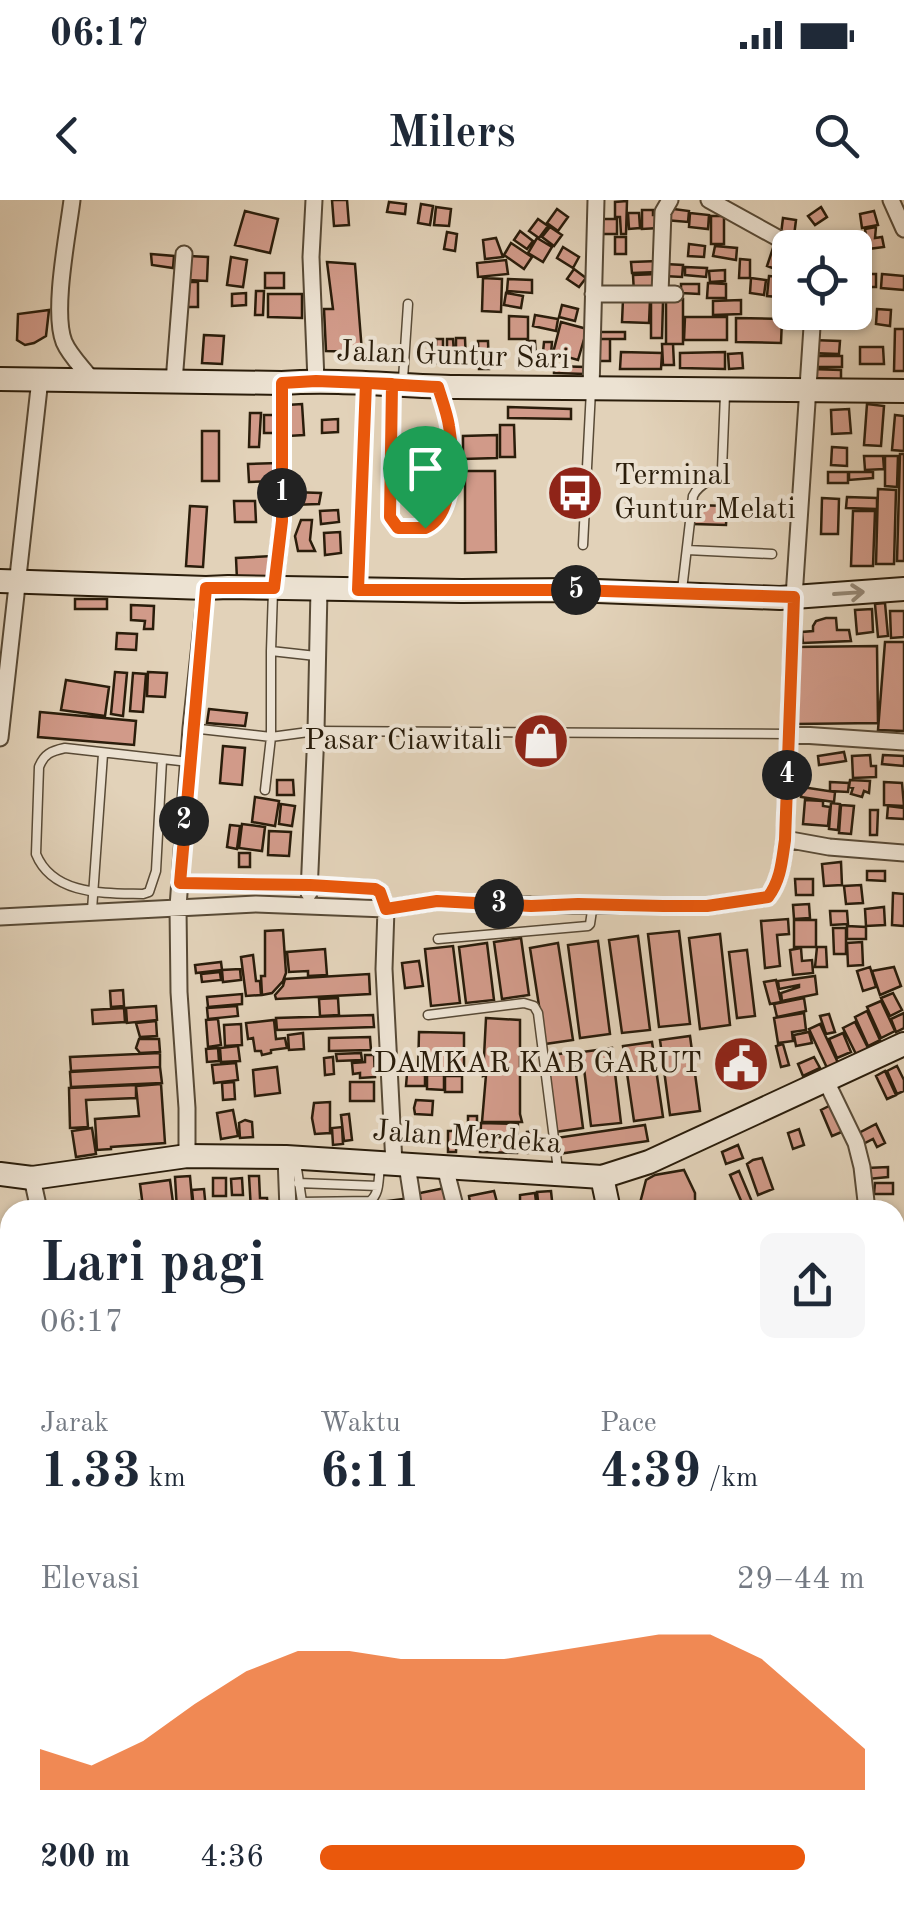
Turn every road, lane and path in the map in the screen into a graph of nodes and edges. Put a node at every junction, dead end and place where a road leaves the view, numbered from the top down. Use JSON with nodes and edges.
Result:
{"nodes":[{"id":1,"x":72,"y":200,"type":"edge"},
{"id":2,"x":314,"y":200,"type":"edge"},
{"id":3,"x":596,"y":200,"type":"edge"},
{"id":4,"x":670,"y":200,"type":"edge"},
{"id":5,"x":709,"y":200,"type":"edge"},
{"id":6,"x":892,"y":200,"type":"edge"},
{"id":7,"x":904,"y":229,"type":"edge"},
{"id":8,"x":772,"y":235,"type":"edge"},
{"id":9,"x":184,"y":254,"type":"dead end"},
{"id":10,"x":593,"y":294,"type":"junction"},
{"id":11,"x":408,"y":304,"type":"dead end"},
{"id":12,"x":811,"y":330,"type":"edge"},
{"id":13,"x":0,"y":379,"type":"edge"},
{"id":14,"x":40,"y":379,"type":"junction"},
{"id":15,"x":92,"y":380,"type":"junction"},
{"id":16,"x":316,"y":381,"type":"junction"},
{"id":17,"x":174,"y":382,"type":"junction"},
{"id":18,"x":282,"y":383,"type":"junction"},
{"id":19,"x":366,"y":383,"type":"junction"},
{"id":20,"x":398,"y":385,"type":"junction"},
{"id":21,"x":438,"y":387,"type":"junction"},
{"id":22,"x":725,"y":389,"type":"junction"},
{"id":23,"x":591,"y":390,"type":"junction"},
{"id":24,"x":904,"y":391,"type":"edge"},
{"id":25,"x":806,"y":392,"type":"junction"},
{"id":26,"x":583,"y":545,"type":"dead end"},
{"id":27,"x":687,"y":550,"type":"junction"},
{"id":28,"x":772,"y":554,"type":"dead end"},
{"id":29,"x":8,"y":582,"type":"edge"},
{"id":30,"x":206,"y":588,"type":"junction"},
{"id":31,"x":274,"y":588,"type":"junction"},
{"id":32,"x":904,"y":589,"type":"edge"},
{"id":33,"x":319,"y":590,"type":"junction"},
{"id":34,"x":358,"y":590,"type":"junction"},
{"id":35,"x":682,"y":594,"type":"junction"},
{"id":36,"x":794,"y":597,"type":"junction"},
{"id":37,"x":271,"y":651,"type":"junction"},
{"id":38,"x":316,"y":656,"type":"junction"},
{"id":39,"x":192,"y":728,"type":"junction"},
{"id":40,"x":316,"y":731,"type":"junction"},
{"id":41,"x":788,"y":734,"type":"junction"},
{"id":42,"x":0,"y":738,"type":"edge"},
{"id":43,"x":270,"y":738,"type":"junction"},
{"id":44,"x":904,"y":742,"type":"edge"},
{"id":45,"x":103,"y":754,"type":"junction"},
{"id":46,"x":162,"y":760,"type":"junction"},
{"id":47,"x":189,"y":762,"type":"junction"},
{"id":48,"x":265,"y":790,"type":"dead end"},
{"id":49,"x":785,"y":840,"type":"junction"},
{"id":50,"x":904,"y":853,"type":"edge"},
{"id":51,"x":180,"y":883,"type":"junction"},
{"id":52,"x":310,"y":885,"type":"junction"},
{"id":53,"x":94,"y":893,"type":"junction"},
{"id":54,"x":592,"y":904,"type":"junction"},
{"id":55,"x":178,"y":907,"type":"junction"},
{"id":56,"x":309,"y":908,"type":"junction"},
{"id":57,"x":386,"y":909,"type":"junction"},
{"id":58,"x":92,"y":910,"type":"junction"},
{"id":59,"x":0,"y":916,"type":"edge"},
{"id":60,"x":438,"y":939,"type":"dead end"},
{"id":61,"x":428,"y":1015,"type":"dead end"},
{"id":62,"x":904,"y":1044,"type":"edge"},
{"id":63,"x":826,"y":1081,"type":"junction"},
{"id":64,"x":188,"y":1156,"type":"junction"},
{"id":65,"x":290,"y":1157,"type":"junction"},
{"id":66,"x":445,"y":1168,"type":"junction"},
{"id":67,"x":390,"y":1170,"type":"junction"},
{"id":68,"x":0,"y":1174,"type":"edge"},
{"id":69,"x":559,"y":1174,"type":"junction"},
{"id":70,"x":602,"y":1176,"type":"junction"},
{"id":71,"x":32,"y":1178,"type":"junction"},
{"id":72,"x":298,"y":1183,"type":"junction"},
{"id":73,"x":37,"y":1200,"type":"edge"},
{"id":74,"x":288,"y":1200,"type":"edge"},
{"id":75,"x":302,"y":1200,"type":"edge"},
{"id":76,"x":372,"y":1200,"type":"edge"},
{"id":77,"x":408,"y":1200,"type":"edge"},
{"id":78,"x":453,"y":1200,"type":"edge"},
{"id":79,"x":607,"y":1200,"type":"edge"},
{"id":80,"x":866,"y":1200,"type":"edge"}],
"edges":[{"from":1,"to":15,"type":"street"},
{"from":2,"to":16,"type":"street"},
{"from":3,"to":10,"type":"street"},
{"from":4,"to":10,"type":"street"},
{"from":5,"to":8,"type":"street"},
{"from":6,"to":7,"type":"street"},
{"from":9,"to":17,"type":"street"},
{"from":10,"to":23,"type":"street"},
{"from":11,"to":20,"type":"lane"},
{"from":12,"to":25,"type":"street"},
{"from":13,"to":14,"type":"street","name":"Jalan Guntur Sari"},
{"from":14,"to":15,"type":"street","name":"Jalan Guntur Sari"},
{"from":14,"to":29,"type":"street"},
{"from":15,"to":17,"type":"street","name":"Jalan Guntur Sari"},
{"from":16,"to":18,"type":"street","name":"Jalan Guntur Sari"},
{"from":16,"to":19,"type":"street","name":"Jalan Guntur Sari"},
{"from":17,"to":18,"type":"street","name":"Jalan Guntur Sari"},
{"from":18,"to":31,"type":"street"},
{"from":19,"to":20,"type":"street","name":"Jalan Guntur Sari"},
{"from":19,"to":34,"type":"path"},
{"from":20,"to":21,"type":"street","name":"Jalan Guntur Sari"},
{"from":20,"to":21,"type":"lane"},
{"from":21,"to":23,"type":"street","name":"Jalan Guntur Sari"},
{"from":22,"to":23,"type":"street","name":"Jalan Guntur Sari"},
{"from":22,"to":25,"type":"street","name":"Jalan Guntur Sari"},
{"from":22,"to":27,"type":"lane"},
{"from":23,"to":26,"type":"lane"},
{"from":24,"to":25,"type":"street","name":"Jalan Guntur Sari"},
{"from":25,"to":36,"type":"street"},
{"from":27,"to":28,"type":"lane"},
{"from":27,"to":35,"type":"lane"},
{"from":29,"to":30,"type":"street"},
{"from":29,"to":42,"type":"street"},
{"from":30,"to":31,"type":"street"},
{"from":30,"to":39,"type":"street"},
{"from":31,"to":33,"type":"street"},
{"from":31,"to":37,"type":"lane"},
{"from":36,"to":32,"type":"street","one_way":true},
{"from":33,"to":34,"type":"street"},
{"from":33,"to":38,"type":"street"},
{"from":34,"to":35,"type":"street"},
{"from":35,"to":36,"type":"street"},
{"from":36,"to":41,"type":"street"},
{"from":37,"to":38,"type":"lane"},
{"from":37,"to":43,"type":"lane"},
{"from":38,"to":40,"type":"street"},
{"from":39,"to":43,"type":"lane"},
{"from":39,"to":47,"type":"street"},
{"from":40,"to":41,"type":"lane"},
{"from":40,"to":43,"type":"lane"},
{"from":40,"to":52,"type":"street"},
{"from":41,"to":44,"type":"street"},
{"from":41,"to":49,"type":"street"},
{"from":43,"to":48,"type":"lane"},
{"from":45,"to":46,"type":"lane"},
{"from":45,"to":53,"type":"lane"},
{"from":45,"to":53,"type":"lane"},
{"from":46,"to":47,"type":"lane"},
{"from":46,"to":53,"type":"lane"},
{"from":47,"to":51,"type":"street"},
{"from":49,"to":50,"type":"street"},
{"from":49,"to":54,"type":"street"},
{"from":51,"to":52,"type":"street"},
{"from":51,"to":55,"type":"street"},
{"from":52,"to":56,"type":"street"},
{"from":52,"to":57,"type":"street"},
{"from":53,"to":58,"type":"lane"},
{"from":54,"to":57,"type":"street"},
{"from":54,"to":60,"type":"lane"},
{"from":55,"to":56,"type":"street"},
{"from":55,"to":58,"type":"street"},
{"from":55,"to":64,"type":"street"},
{"from":56,"to":57,"type":"street"},
{"from":57,"to":67,"type":"street"},
{"from":58,"to":59,"type":"street"},
{"from":61,"to":69,"type":"lane"},
{"from":62,"to":63,"type":"street","name":"Jalan Merdeka"},
{"from":63,"to":70,"type":"street","name":"Jalan Merdeka"},
{"from":63,"to":80,"type":"street"},
{"from":64,"to":65,"type":"street","name":"Jalan Merdeka"},
{"from":64,"to":71,"type":"street","name":"Jalan Merdeka"},
{"from":65,"to":67,"type":"street","name":"Jalan Merdeka"},
{"from":65,"to":72,"type":"lane"},
{"from":65,"to":74,"type":"street"},
{"from":66,"to":67,"type":"street","name":"Jalan Merdeka"},
{"from":66,"to":69,"type":"street","name":"Jalan Merdeka"},
{"from":66,"to":78,"type":"street"},
{"from":67,"to":72,"type":"lane"},
{"from":67,"to":76,"type":"lane"},
{"from":67,"to":77,"type":"street"},
{"from":68,"to":71,"type":"street","name":"Jalan Merdeka"},
{"from":69,"to":70,"type":"street","name":"Jalan Merdeka"},
{"from":70,"to":79,"type":"street"},
{"from":71,"to":73,"type":"street"},
{"from":72,"to":75,"type":"lane"}]}
